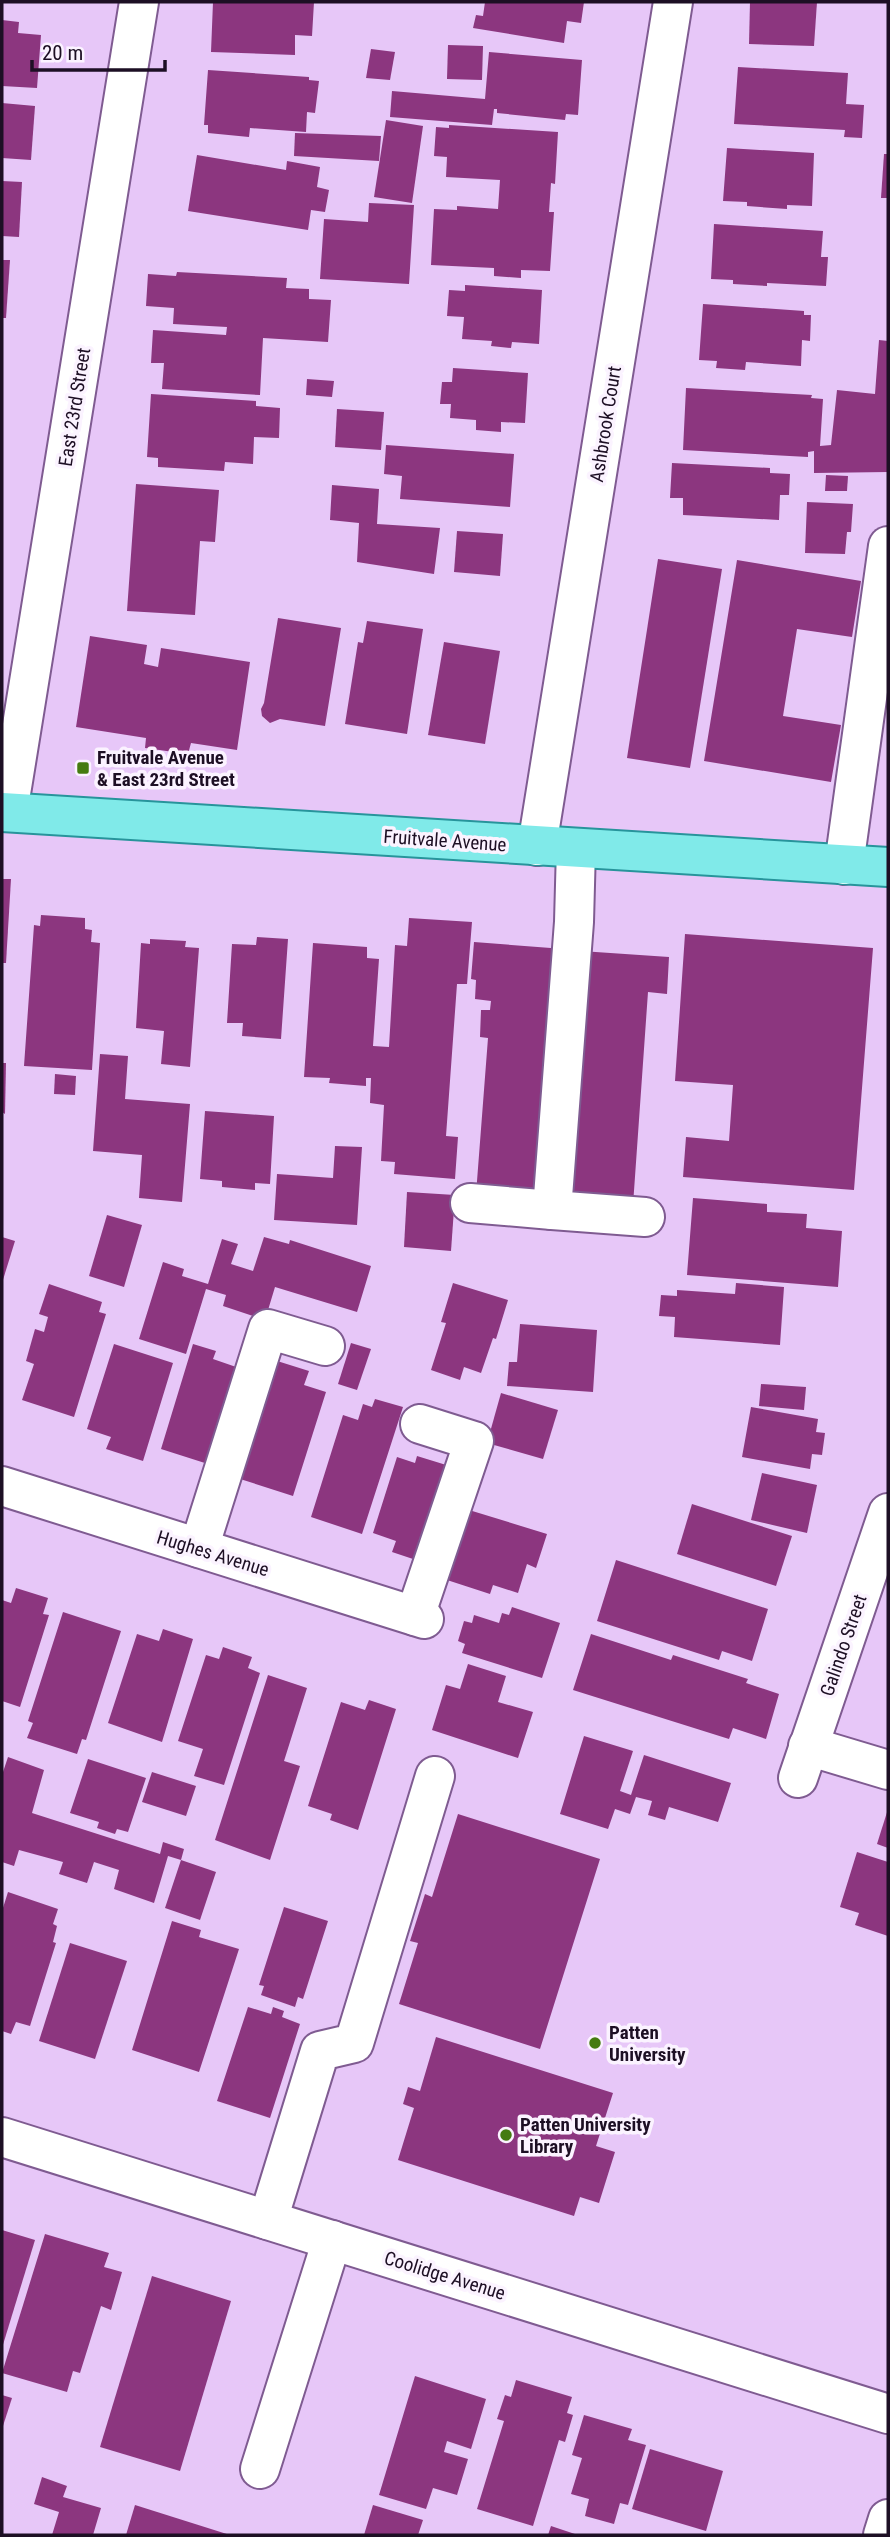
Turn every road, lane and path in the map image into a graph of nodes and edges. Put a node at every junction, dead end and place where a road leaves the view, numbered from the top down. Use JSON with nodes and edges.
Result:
{"nodes":[{"id":1,"x":139,"y":2,"type":"edge"},
{"id":2,"x":673,"y":2,"type":"edge"},
{"id":3,"x":888,"y":546,"type":"edge"},
{"id":4,"x":5,"y":812,"type":"edge"},
{"id":5,"x":537,"y":846,"type":"junction"},
{"id":6,"x":576,"y":848,"type":"junction"},
{"id":7,"x":844,"y":865,"type":"junction"},
{"id":8,"x":888,"y":867,"type":"edge"},
{"id":9,"x":470,"y":1203,"type":"dead end"},
{"id":10,"x":552,"y":1210,"type":"junction"},
{"id":11,"x":645,"y":1217,"type":"dead end"},
{"id":12,"x":325,"y":1346,"type":"dead end"},
{"id":13,"x":420,"y":1424,"type":"dead end"},
{"id":14,"x":2,"y":1486,"type":"edge"},
{"id":15,"x":888,"y":1513,"type":"edge"},
{"id":16,"x":199,"y":1548,"type":"junction"},
{"id":17,"x":888,"y":1770,"type":"edge"},
{"id":18,"x":435,"y":1776,"type":"dead end"},
{"id":19,"x":2,"y":2137,"type":"edge"},
{"id":20,"x":268,"y":2220,"type":"junction"},
{"id":21,"x":332,"y":2240,"type":"junction"},
{"id":22,"x":888,"y":2414,"type":"edge"},
{"id":23,"x":260,"y":2469,"type":"dead end"}],
"edges":[{"from":1,"to":4,"type":"street","name":"East 23rd Street"},
{"from":2,"to":5,"type":"street","name":"Ashbrook Court"},
{"from":3,"to":7,"type":"street"},
{"from":4,"to":5,"type":"main road","name":"Fruitvale Avenue"},
{"from":5,"to":6,"type":"main road","name":"Fruitvale Avenue"},
{"from":6,"to":7,"type":"main road","name":"Fruitvale Avenue"},
{"from":6,"to":10,"type":"street"},
{"from":7,"to":8,"type":"main road","name":"Fruitvale Avenue"},
{"from":9,"to":10,"type":"street"},
{"from":10,"to":11,"type":"street"},
{"from":12,"to":16,"type":"street"},
{"from":13,"to":16,"type":"street","name":"Hughes Avenue"},
{"from":14,"to":16,"type":"street","name":"Hughes Avenue"},
{"from":15,"to":17,"type":"street","name":"Galindo Street"},
{"from":18,"to":20,"type":"street"},
{"from":19,"to":20,"type":"street","name":"Coolidge Avenue"},
{"from":20,"to":21,"type":"street","name":"Coolidge Avenue"},
{"from":21,"to":22,"type":"street","name":"Coolidge Avenue"},
{"from":21,"to":23,"type":"street"}]}
